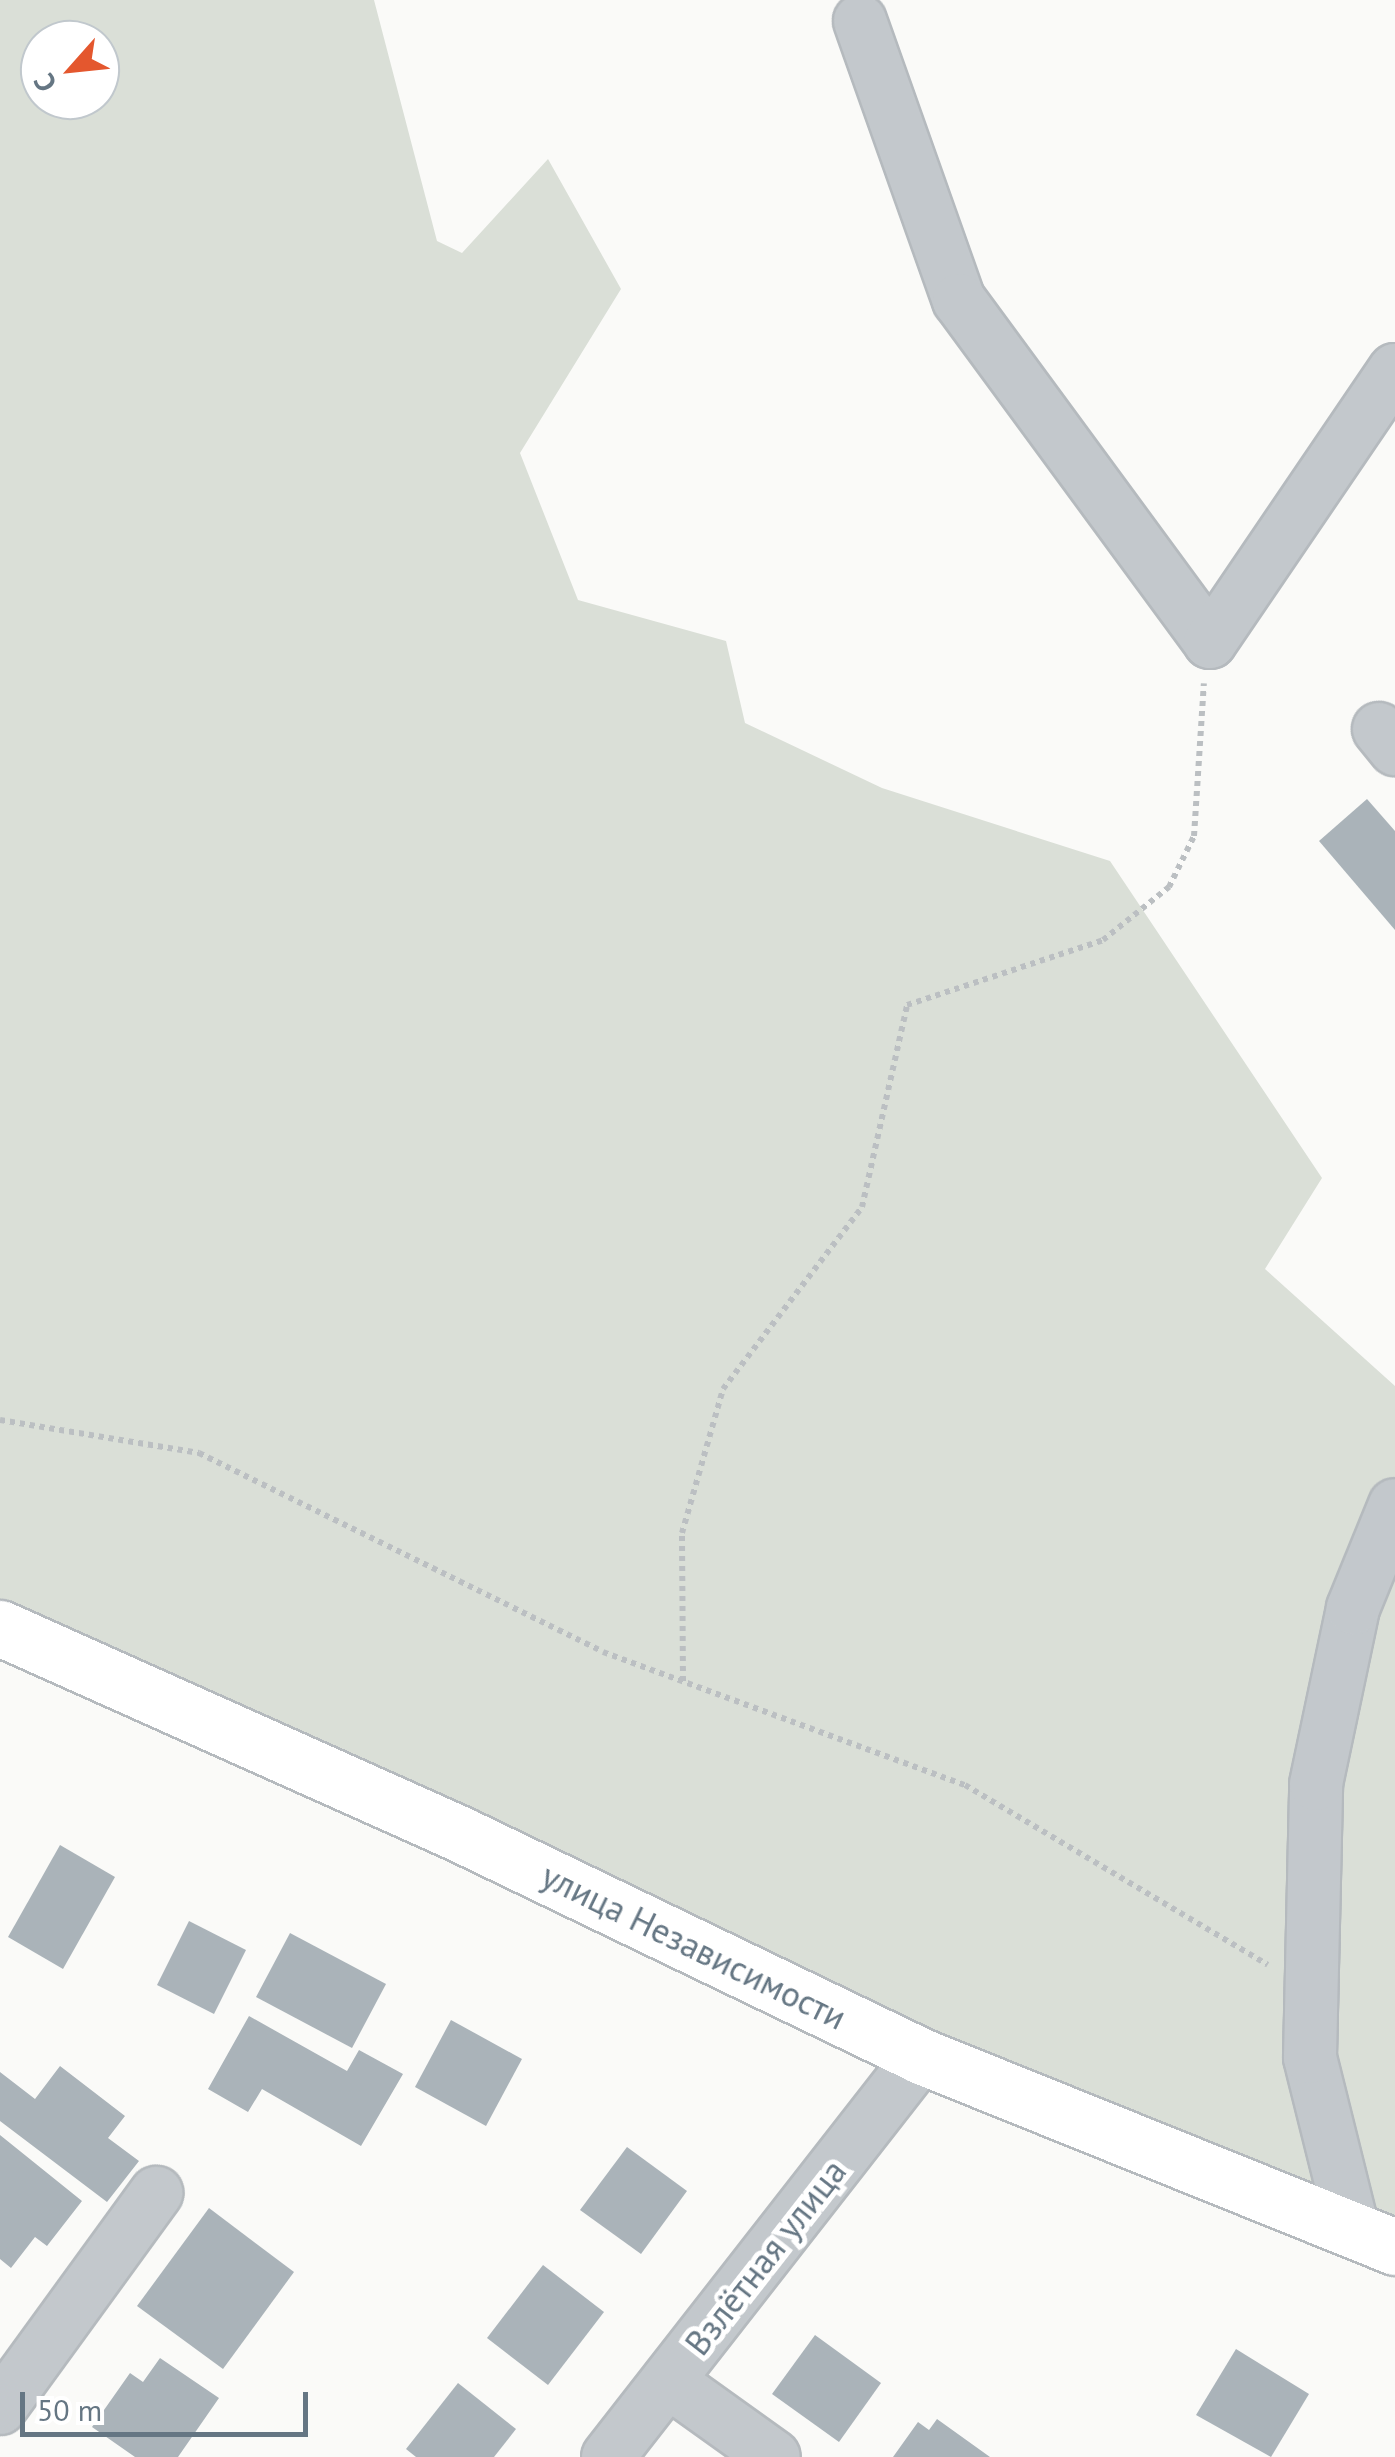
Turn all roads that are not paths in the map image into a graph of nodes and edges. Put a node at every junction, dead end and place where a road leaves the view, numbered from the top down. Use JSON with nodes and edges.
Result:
{"nodes":[{"id":1,"x":860,"y":22,"type":"dead end"},
{"id":2,"x":1395,"y":370,"type":"edge"},
{"id":3,"x":1395,"y":1505,"type":"edge"},
{"id":4,"x":0,"y":1628,"type":"edge"},
{"id":5,"x":921,"y":2056,"type":"junction"},
{"id":6,"x":156,"y":2193,"type":"dead end"},
{"id":7,"x":1374,"y":2239,"type":"edge"},
{"id":8,"x":668,"y":2380,"type":"junction"},
{"id":9,"x":0,"y":2408,"type":"edge"},
{"id":10,"x":608,"y":2457,"type":"edge"},
{"id":11,"x":774,"y":2457,"type":"edge"}],
"edges":[{"from":1,"to":2,"type":"street"},
{"from":3,"to":7,"type":"street"},
{"from":4,"to":5,"type":"main road","name":"улица Независимости"},
{"from":5,"to":7,"type":"main road","name":"улица Независимости"},
{"from":5,"to":8,"type":"street","name":"Взлётная улица"},
{"from":6,"to":9,"type":"street"},
{"from":8,"to":10,"type":"street","name":"Взлётная улица"},
{"from":8,"to":11,"type":"street"}]}
